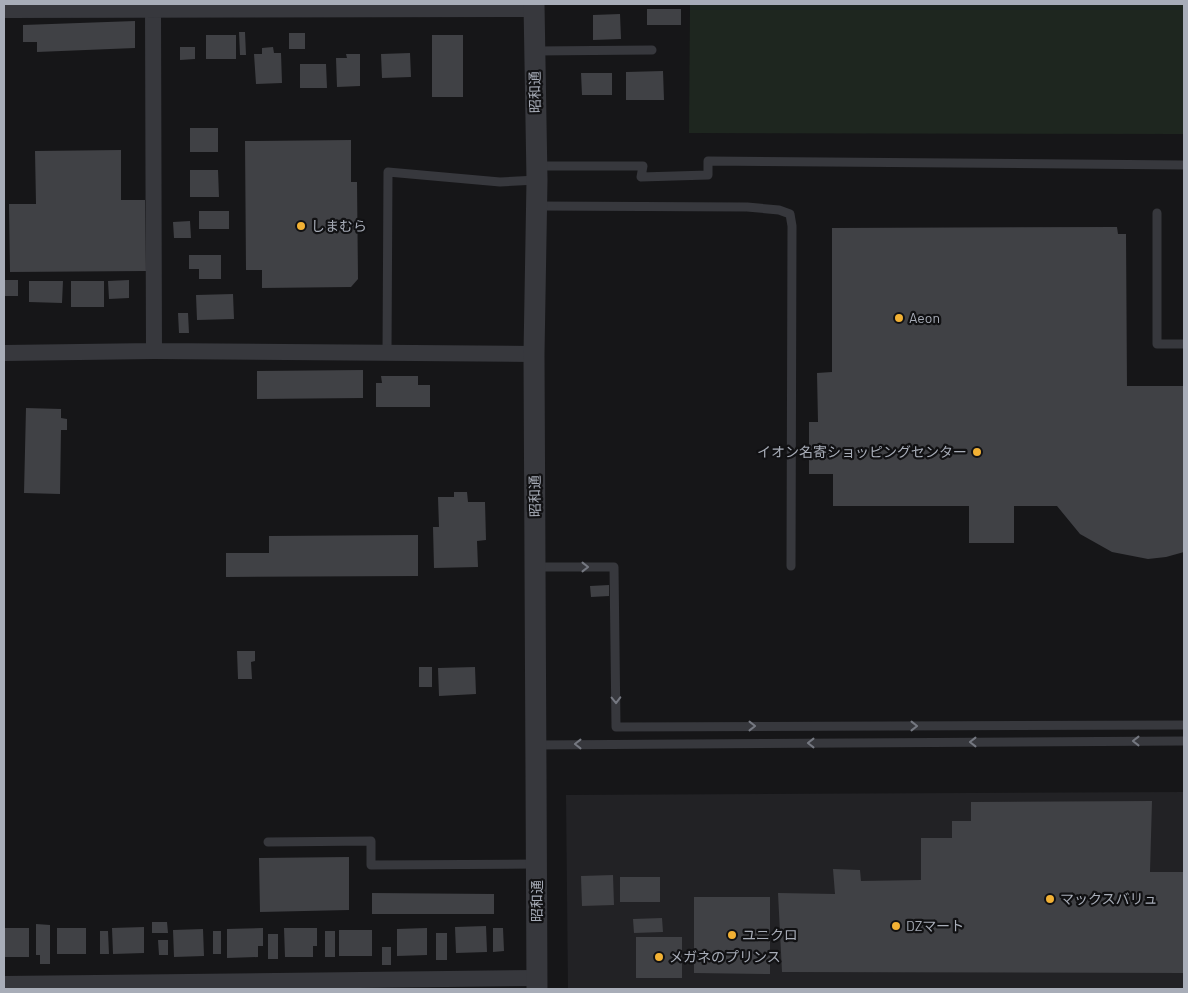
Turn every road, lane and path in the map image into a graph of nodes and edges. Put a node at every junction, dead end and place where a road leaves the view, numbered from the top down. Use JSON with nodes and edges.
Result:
{"nodes":[{"id":1,"x":534,"y":6,"type":"edge"},
{"id":2,"x":4,"y":10,"type":"edge"},
{"id":3,"x":153,"y":10,"type":"junction"},
{"id":4,"x":652,"y":50,"type":"dead end"},
{"id":5,"x":535,"y":51,"type":"junction"},
{"id":6,"x":1184,"y":165,"type":"edge"},
{"id":7,"x":537,"y":173,"type":"junction"},
{"id":8,"x":537,"y":206,"type":"junction"},
{"id":9,"x":1157,"y":213,"type":"dead end"},
{"id":10,"x":1184,"y":344,"type":"edge"},
{"id":11,"x":154,"y":351,"type":"junction"},
{"id":12,"x":387,"y":352,"type":"junction"},
{"id":13,"x":4,"y":353,"type":"edge"},
{"id":14,"x":534,"y":354,"type":"junction"},
{"id":15,"x":791,"y":566,"type":"dead end"},
{"id":16,"x":536,"y":567,"type":"junction"},
{"id":17,"x":1184,"y":724,"type":"edge"},
{"id":18,"x":1184,"y":741,"type":"edge"},
{"id":19,"x":536,"y":745,"type":"junction"},
{"id":20,"x":268,"y":842,"type":"dead end"},
{"id":21,"x":537,"y":864,"type":"junction"},
{"id":22,"x":4,"y":984,"type":"edge"},
{"id":23,"x":537,"y":984,"type":"edge"},
{"id":24,"x":307,"y":985,"type":"edge"}],
"edges":[{"from":1,"to":3,"type":"street"},
{"from":1,"to":5,"type":"street","name":"昭和通"},
{"from":2,"to":3,"type":"street"},
{"from":3,"to":11,"type":"street"},
{"from":4,"to":5,"type":"lane"},
{"from":5,"to":7,"type":"street","name":"昭和通"},
{"from":6,"to":7,"type":"lane"},
{"from":7,"to":8,"type":"street","name":"昭和通"},
{"from":7,"to":12,"type":"lane"},
{"from":8,"to":14,"type":"street","name":"昭和通"},
{"from":8,"to":15,"type":"lane"},
{"from":9,"to":10,"type":"lane"},
{"from":11,"to":12,"type":"street"},
{"from":11,"to":13,"type":"street"},
{"from":12,"to":14,"type":"street"},
{"from":14,"to":16,"type":"street","name":"昭和通"},
{"from":16,"to":17,"type":"lane","one_way":true},
{"from":16,"to":19,"type":"street","name":"昭和通"},
{"from":18,"to":19,"type":"lane","one_way":true},
{"from":19,"to":21,"type":"street","name":"昭和通"},
{"from":20,"to":21,"type":"lane"},
{"from":21,"to":23,"type":"street","name":"昭和通"},
{"from":22,"to":24,"type":"street"},
{"from":23,"to":24,"type":"street"}]}
